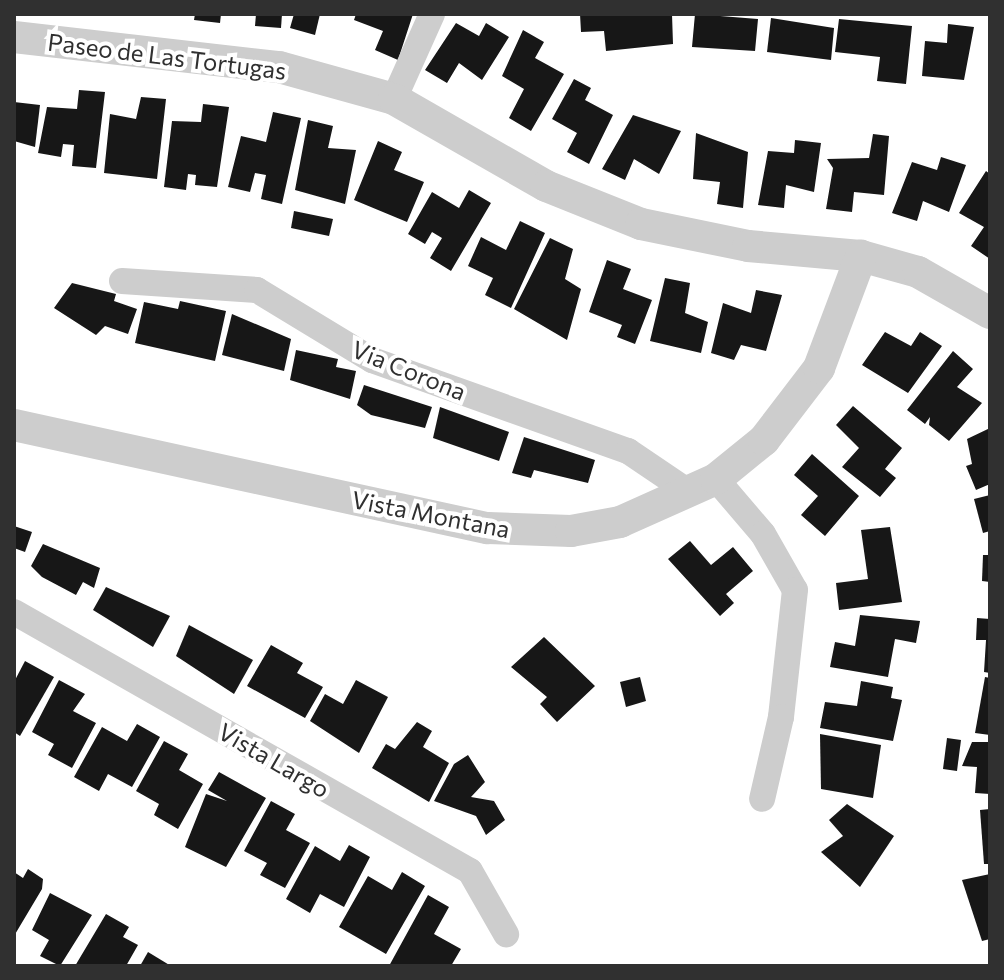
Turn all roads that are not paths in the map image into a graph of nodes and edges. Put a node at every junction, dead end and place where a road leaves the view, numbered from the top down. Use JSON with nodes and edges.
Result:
{"nodes":[{"id":1,"x":432,"y":14,"type":"edge"},
{"id":2,"x":14,"y":37,"type":"edge"},
{"id":3,"x":394,"y":99,"type":"junction"},
{"id":4,"x":861,"y":256,"type":"junction"},
{"id":5,"x":122,"y":281,"type":"dead end"},
{"id":6,"x":990,"y":313,"type":"edge"},
{"id":7,"x":14,"y":425,"type":"edge"},
{"id":8,"x":703,"y":486,"type":"junction"},
{"id":9,"x":14,"y":612,"type":"edge"},
{"id":10,"x":762,"y":799,"type":"dead end"},
{"id":11,"x":506,"y":934,"type":"dead end"}],
"edges":[{"from":1,"to":3,"type":"street"},
{"from":2,"to":3,"type":"street","name":"Paseo de Las Tortugas"},
{"from":3,"to":4,"type":"street","name":"Paseo de Las Tortugas"},
{"from":4,"to":6,"type":"street","name":"Paseo de Las Tortugas"},
{"from":4,"to":8,"type":"street","name":"Vista Montana"},
{"from":5,"to":8,"type":"street","name":"Via Corona"},
{"from":7,"to":8,"type":"street","name":"Vista Montana"},
{"from":8,"to":10,"type":"street","name":"Via Corona"},
{"from":9,"to":11,"type":"street","name":"Vista Largo"}]}
